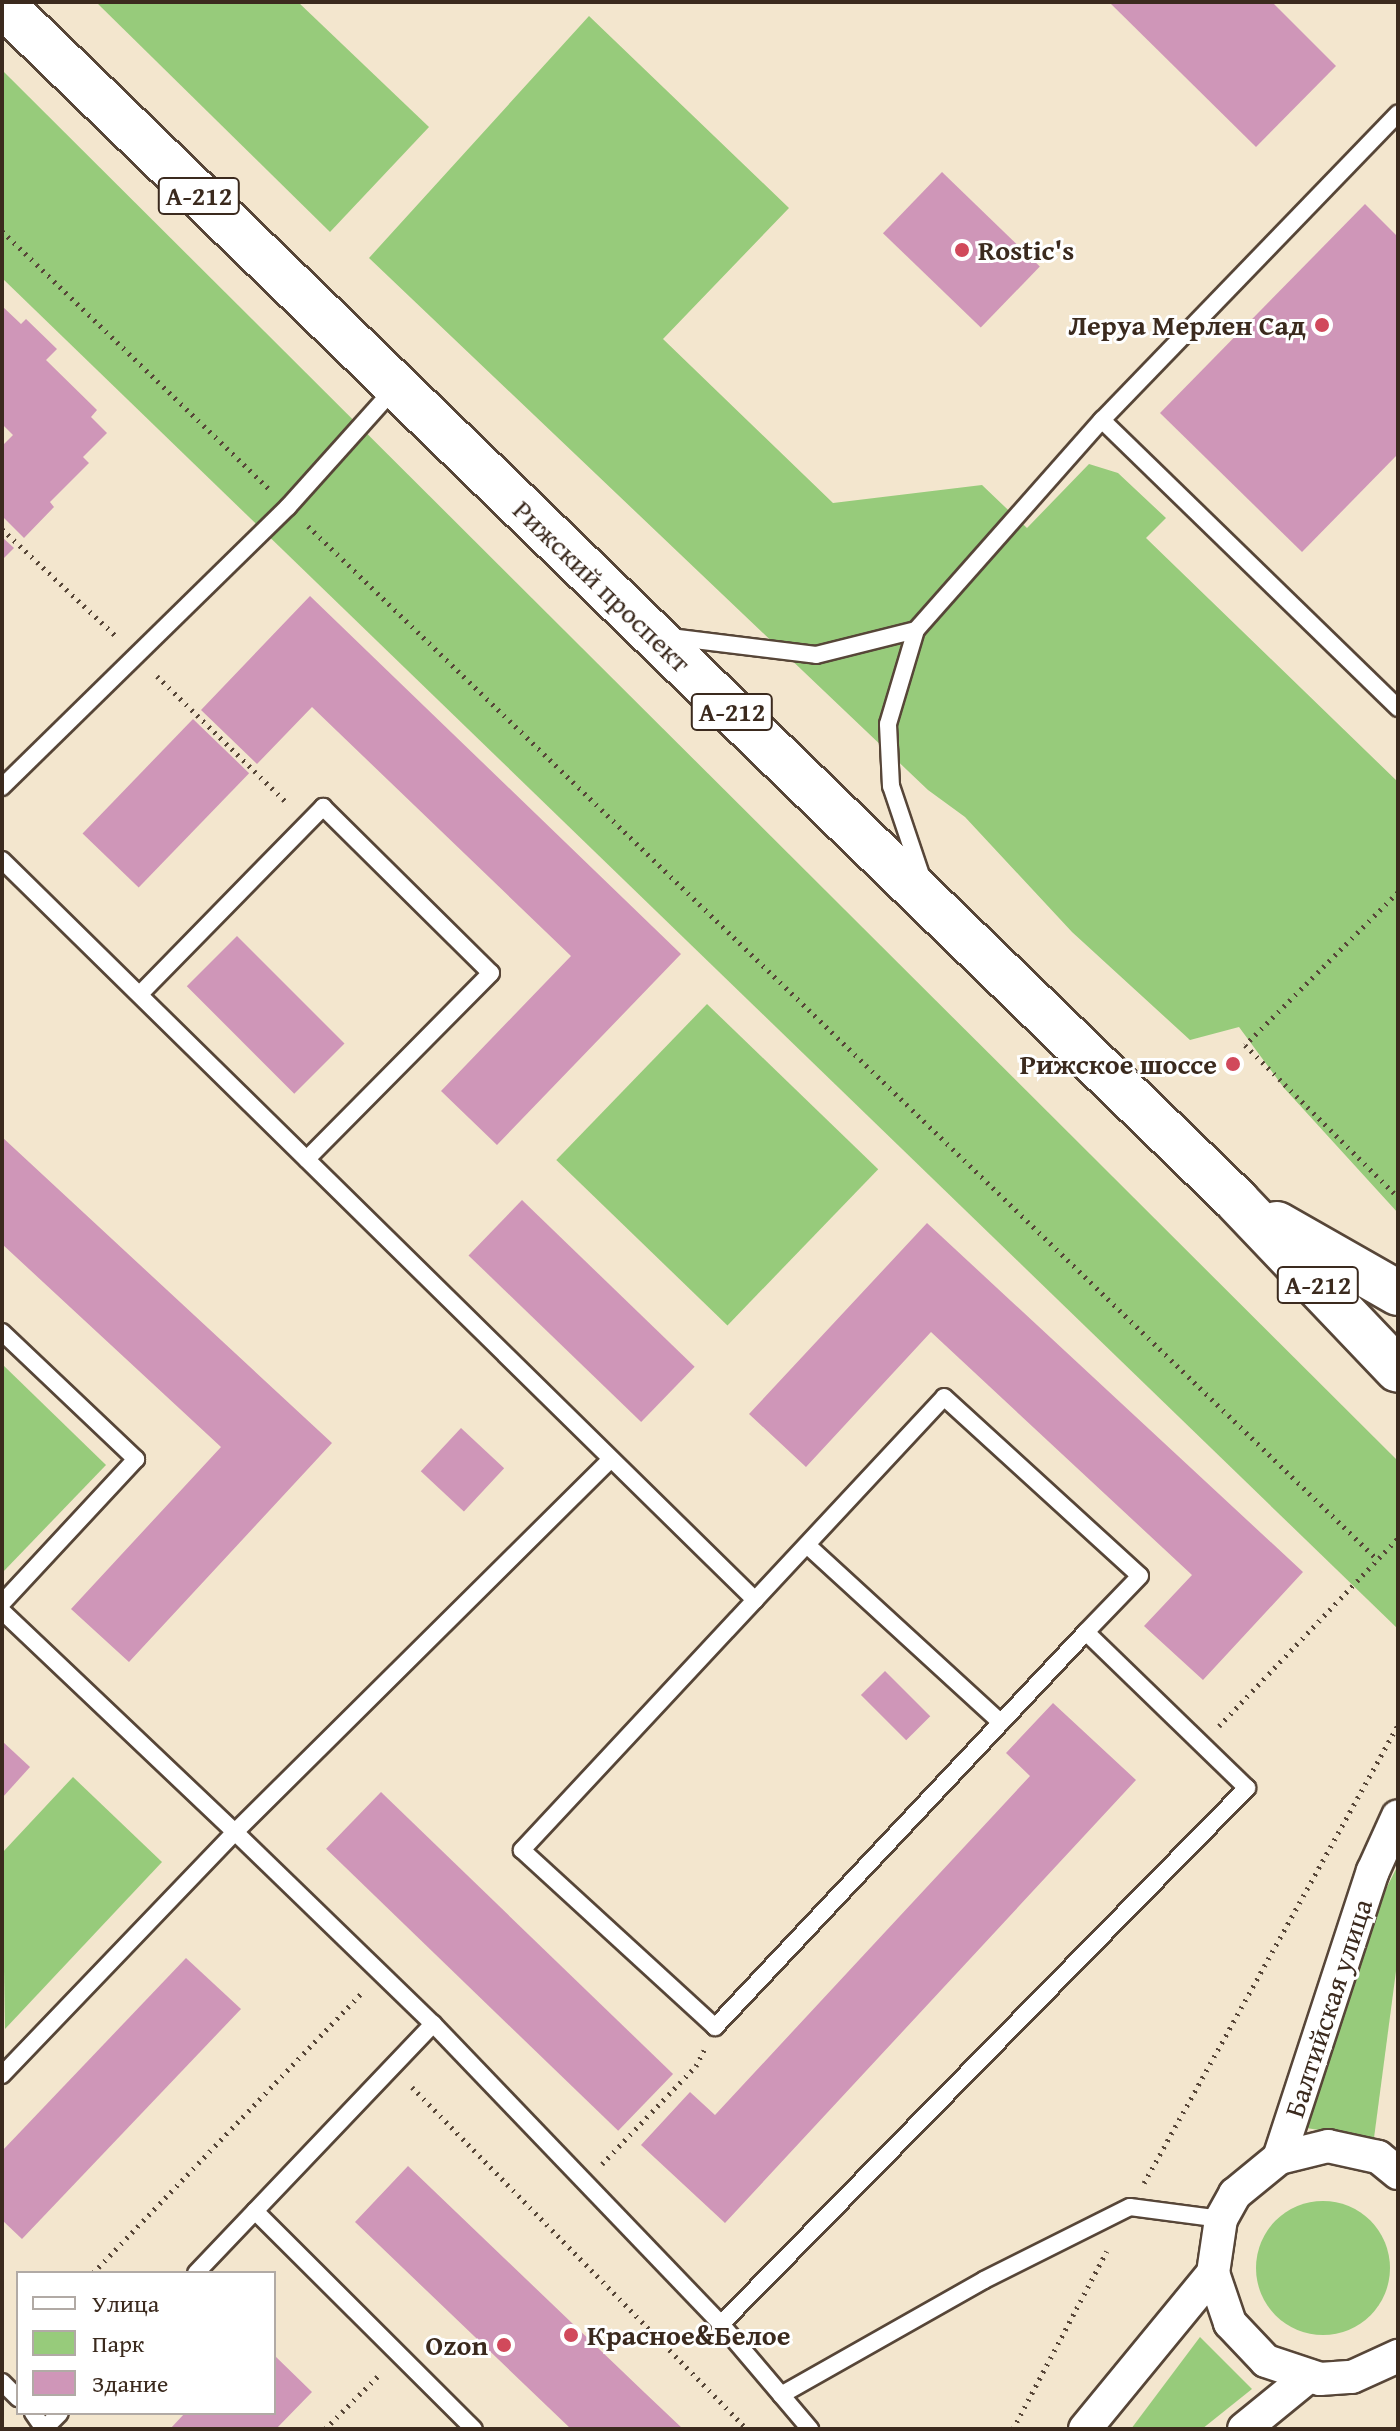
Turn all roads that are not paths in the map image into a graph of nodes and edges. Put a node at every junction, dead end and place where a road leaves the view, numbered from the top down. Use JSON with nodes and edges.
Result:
{"nodes":[{"id":1,"x":2,"y":4,"type":"edge"},
{"id":2,"x":1398,"y":114,"type":"edge"},
{"id":3,"x":395,"y":388,"type":"junction"},
{"id":4,"x":1102,"y":420,"type":"junction"},
{"id":5,"x":916,"y":630,"type":"junction"},
{"id":6,"x":652,"y":634,"type":"junction"},
{"id":7,"x":1398,"y":708,"type":"edge"},
{"id":8,"x":2,"y":787,"type":"edge"},
{"id":9,"x":2,"y":860,"type":"edge"},
{"id":10,"x":930,"y":903,"type":"junction"},
{"id":11,"x":140,"y":994,"type":"junction"},
{"id":12,"x":307,"y":1159,"type":"junction"},
{"id":13,"x":1237,"y":1201,"type":"junction"},
{"id":14,"x":1398,"y":1293,"type":"edge"},
{"id":15,"x":2,"y":1332,"type":"edge"},
{"id":16,"x":1398,"y":1370,"type":"edge"},
{"id":17,"x":609,"y":1461,"type":"junction"},
{"id":18,"x":807,"y":1545,"type":"junction"},
{"id":19,"x":755,"y":1600,"type":"junction"},
{"id":20,"x":2,"y":1603,"type":"edge"},
{"id":21,"x":2,"y":1611,"type":"edge"},
{"id":22,"x":1086,"y":1632,"type":"junction"},
{"id":23,"x":1001,"y":1723,"type":"junction"},
{"id":24,"x":1398,"y":1816,"type":"edge"},
{"id":25,"x":235,"y":1832,"type":"junction"},
{"id":26,"x":433,"y":2024,"type":"junction"},
{"id":27,"x":2,"y":2075,"type":"edge"},
{"id":28,"x":1279,"y":2158,"type":"junction"},
{"id":29,"x":1398,"y":2173,"type":"edge"},
{"id":30,"x":255,"y":2211,"type":"junction"},
{"id":31,"x":1221,"y":2219,"type":"junction"},
{"id":32,"x":198,"y":2271,"type":"edge"},
{"id":33,"x":1213,"y":2273,"type":"junction"},
{"id":34,"x":721,"y":2324,"type":"junction"},
{"id":35,"x":1398,"y":2356,"type":"edge"},
{"id":36,"x":1309,"y":2376,"type":"junction"},
{"id":37,"x":781,"y":2395,"type":"junction"},
{"id":38,"x":474,"y":2429,"type":"edge"},
{"id":39,"x":810,"y":2429,"type":"edge"},
{"id":40,"x":1085,"y":2429,"type":"edge"},
{"id":41,"x":1244,"y":2429,"type":"edge"}],
"edges":[{"from":1,"to":3,"type":"highway","name":"Рижский проспект","number":"А-212"},
{"from":2,"to":4,"type":"lane"},
{"from":3,"to":6,"type":"highway","name":"Рижский проспект","number":"А-212"},
{"from":3,"to":8,"type":"lane"},
{"from":4,"to":5,"type":"lane"},
{"from":4,"to":7,"type":"lane"},
{"from":5,"to":6,"type":"lane"},
{"from":5,"to":10,"type":"lane"},
{"from":6,"to":10,"type":"highway","name":"Рижский проспект","number":"А-212"},
{"from":9,"to":11,"type":"lane"},
{"from":10,"to":13,"type":"highway","name":"Рижский проспект","number":"А-212"},
{"from":11,"to":12,"type":"lane"},
{"from":11,"to":12,"type":"lane"},
{"from":12,"to":17,"type":"lane"},
{"from":13,"to":14,"type":"highway","name":"Рижский проспект","number":"А-212"},
{"from":13,"to":16,"type":"highway","name":"Рижский проспект","number":"А-212"},
{"from":15,"to":20,"type":"lane"},
{"from":17,"to":19,"type":"lane"},
{"from":17,"to":25,"type":"lane"},
{"from":18,"to":19,"type":"lane"},
{"from":18,"to":22,"type":"lane"},
{"from":18,"to":23,"type":"lane"},
{"from":19,"to":23,"type":"lane"},
{"from":21,"to":25,"type":"lane"},
{"from":22,"to":23,"type":"lane"},
{"from":22,"to":34,"type":"lane"},
{"from":24,"to":28,"type":"street","name":"Балтийская улица"},
{"from":25,"to":26,"type":"lane"},
{"from":25,"to":27,"type":"lane"},
{"from":26,"to":30,"type":"lane"},
{"from":26,"to":34,"type":"lane"},
{"from":28,"to":29,"type":"street","name":"Балтийская улица"},
{"from":28,"to":31,"type":"street","name":"Балтийская улица"},
{"from":30,"to":32,"type":"lane"},
{"from":30,"to":38,"type":"lane"},
{"from":31,"to":33,"type":"street","name":"Балтийская улица"},
{"from":31,"to":37,"type":"lane"},
{"from":33,"to":36,"type":"street","name":"Балтийская улица"},
{"from":33,"to":40,"type":"street"},
{"from":34,"to":37,"type":"lane"},
{"from":35,"to":36,"type":"street","name":"Балтийская улица"},
{"from":36,"to":41,"type":"street"},
{"from":37,"to":39,"type":"lane"}]}
